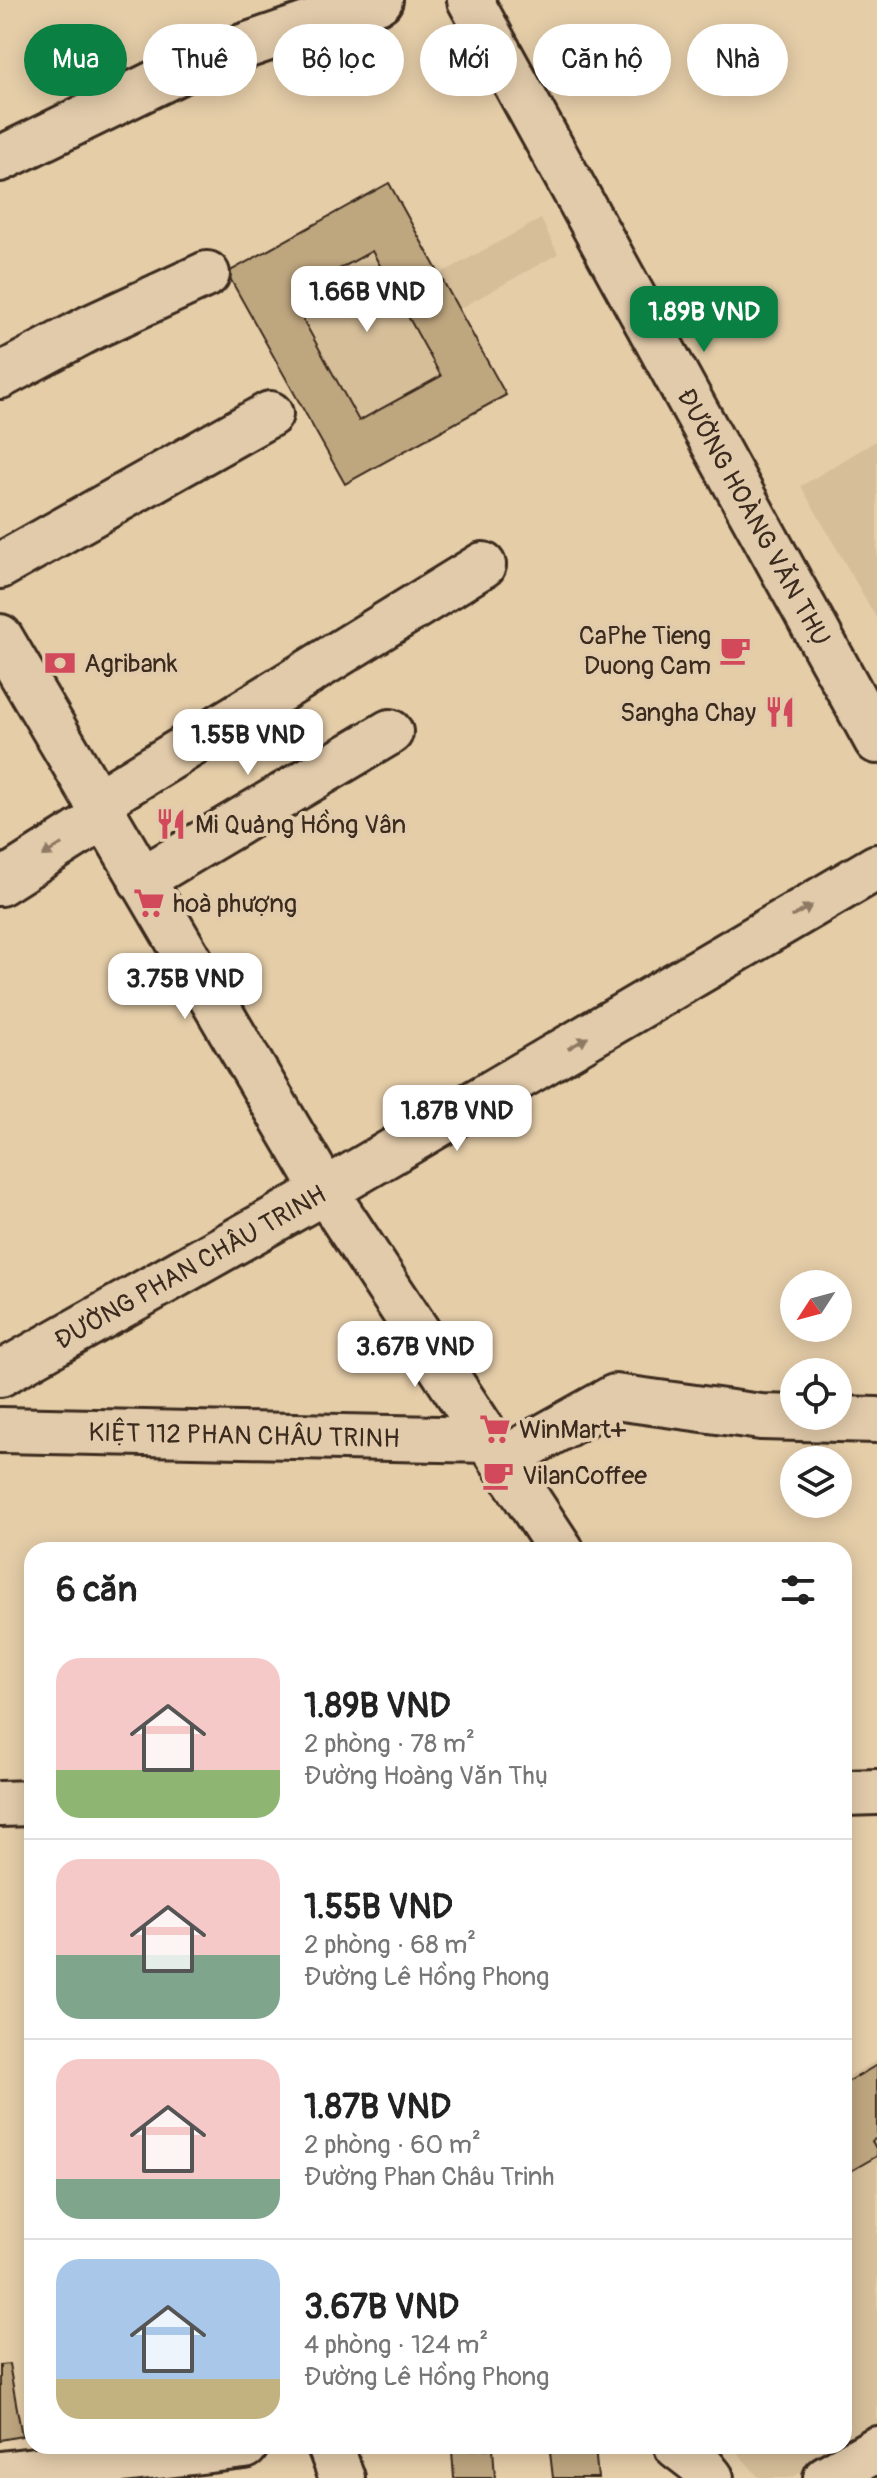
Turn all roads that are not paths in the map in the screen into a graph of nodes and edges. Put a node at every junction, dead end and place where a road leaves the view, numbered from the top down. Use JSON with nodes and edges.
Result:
{"nodes":[{"id":1,"x":380,"y":0,"type":"edge"},
{"id":2,"x":470,"y":0,"type":"edge"},
{"id":3,"x":0,"y":159,"type":"edge"},
{"id":4,"x":207,"y":274,"type":"dead end"},
{"id":5,"x":0,"y":376,"type":"edge"},
{"id":6,"x":270,"y":414,"type":"dead end"},
{"id":7,"x":483,"y":565,"type":"dead end"},
{"id":8,"x":0,"y":566,"type":"edge"},
{"id":9,"x":0,"y":637,"type":"edge"},
{"id":10,"x":390,"y":732,"type":"dead end"},
{"id":11,"x":877,"y":741,"type":"edge"},
{"id":12,"x":100,"y":810,"type":"junction"},
{"id":13,"x":877,"y":867,"type":"edge"},
{"id":14,"x":141,"y":880,"type":"junction"},
{"id":15,"x":0,"y":883,"type":"edge"},
{"id":16,"x":325,"y":1191,"type":"junction"},
{"id":17,"x":0,"y":1374,"type":"edge"},
{"id":18,"x":877,"y":1420,"type":"edge"},
{"id":19,"x":0,"y":1430,"type":"edge"},
{"id":20,"x":495,"y":1450,"type":"junction"},
{"id":21,"x":556,"y":1542,"type":"edge"},
{"id":22,"x":877,"y":1792,"type":"edge"},
{"id":23,"x":852,"y":1793,"type":"edge"},
{"id":24,"x":24,"y":1803,"type":"edge"},
{"id":25,"x":0,"y":1804,"type":"edge"},
{"id":26,"x":877,"y":2449,"type":"edge"},
{"id":27,"x":175,"y":2454,"type":"edge"},
{"id":28,"x":333,"y":2454,"type":"edge"},
{"id":29,"x":0,"y":2474,"type":"edge"},
{"id":30,"x":342,"y":2478,"type":"edge"},
{"id":31,"x":826,"y":2478,"type":"edge"}],
"edges":[{"from":1,"to":3,"type":"street"},
{"from":2,"to":11,"type":"street","name":"ĐƯỜNG HOÀNG VĂN THỤ"},
{"from":4,"to":5,"type":"street"},
{"from":6,"to":8,"type":"street"},
{"from":7,"to":12,"type":"street"},
{"from":9,"to":12,"type":"street"},
{"from":10,"to":14,"type":"street"},
{"from":12,"to":14,"type":"street"},
{"from":12,"to":15,"type":"street","one_way":true},
{"from":16,"to":13,"type":"street","name":"ĐƯỜNG PHAN CHÂU TRINH","one_way":true},
{"from":14,"to":16,"type":"street"},
{"from":16,"to":17,"type":"street","name":"ĐƯỜNG PHAN CHÂU TRINH"},
{"from":16,"to":20,"type":"street"},
{"from":18,"to":20,"type":"street"},
{"from":19,"to":20,"type":"street","name":"KIỆT 112 PHAN CHÂU TRINH"},
{"from":20,"to":21,"type":"street"},
{"from":22,"to":23,"type":"street"},
{"from":24,"to":25,"type":"street"},
{"from":26,"to":31,"type":"street"},
{"from":27,"to":29,"type":"street"},
{"from":28,"to":30,"type":"street"}]}
